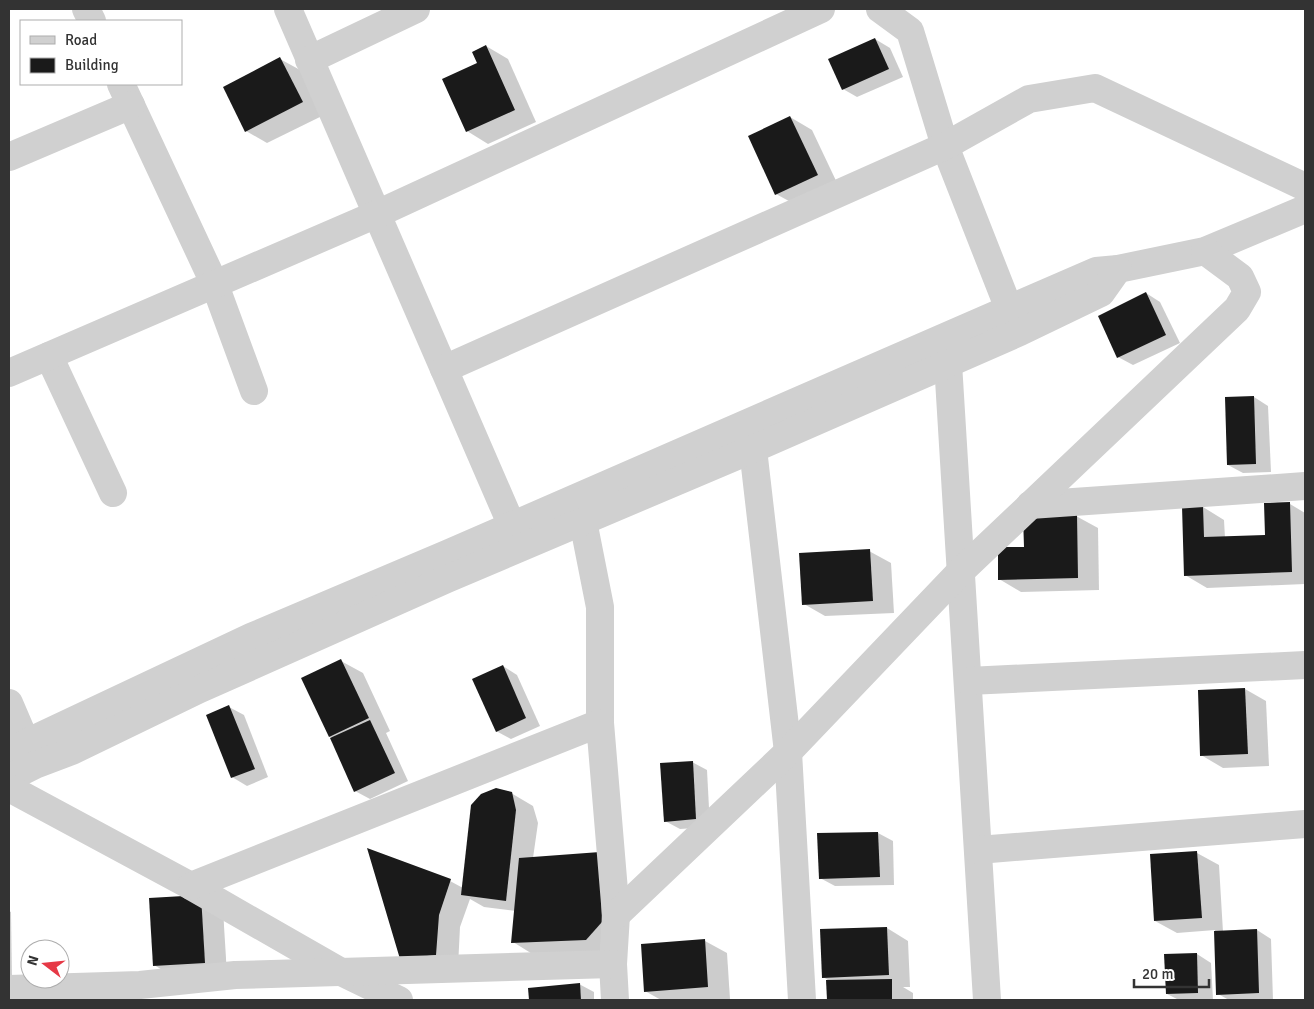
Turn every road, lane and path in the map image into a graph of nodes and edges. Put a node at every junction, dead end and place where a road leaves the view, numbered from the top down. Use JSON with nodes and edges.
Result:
{"nodes":[{"id":1,"x":288,"y":9,"type":"edge"},
{"id":2,"x":416,"y":9,"type":"edge"},
{"id":3,"x":821,"y":9,"type":"edge"},
{"id":4,"x":880,"y":9,"type":"edge"},
{"id":5,"x":309,"y":60,"type":"junction"},
{"id":6,"x":126,"y":94,"type":"edge"},
{"id":7,"x":945,"y":146,"type":"junction"},
{"id":8,"x":9,"y":157,"type":"edge"},
{"id":9,"x":1305,"y":187,"type":"edge"},
{"id":10,"x":1305,"y":210,"type":"edge"},
{"id":11,"x":377,"y":214,"type":"junction"},
{"id":12,"x":1206,"y":251,"type":"junction"},
{"id":13,"x":1118,"y":269,"type":"junction"},
{"id":14,"x":215,"y":285,"type":"junction"},
{"id":15,"x":1009,"y":309,"type":"junction"},
{"id":16,"x":49,"y":356,"type":"junction"},
{"id":17,"x":948,"y":363,"type":"junction"},
{"id":18,"x":444,"y":369,"type":"junction"},
{"id":19,"x":9,"y":373,"type":"edge"},
{"id":20,"x":254,"y":391,"type":"dead end"},
{"id":21,"x":753,"y":449,"type":"junction"},
{"id":22,"x":1305,"y":486,"type":"edge"},
{"id":23,"x":114,"y":493,"type":"dead end"},
{"id":24,"x":1030,"y":506,"type":"junction"},
{"id":25,"x":583,"y":520,"type":"junction"},
{"id":26,"x":512,"y":526,"type":"junction"},
{"id":27,"x":960,"y":572,"type":"junction"},
{"id":28,"x":1305,"y":665,"type":"edge"},
{"id":29,"x":968,"y":681,"type":"junction"},
{"id":30,"x":9,"y":703,"type":"edge"},
{"id":31,"x":600,"y":723,"type":"junction"},
{"id":32,"x":788,"y":752,"type":"junction"},
{"id":33,"x":23,"y":753,"type":"edge"},
{"id":34,"x":9,"y":778,"type":"edge"},
{"id":35,"x":9,"y":788,"type":"edge"},
{"id":36,"x":1305,"y":824,"type":"edge"},
{"id":37,"x":978,"y":850,"type":"junction"},
{"id":38,"x":191,"y":886,"type":"junction"},
{"id":39,"x":616,"y":915,"type":"junction"},
{"id":40,"x":613,"y":964,"type":"junction"},
{"id":41,"x":341,"y":972,"type":"junction"},
{"id":42,"x":9,"y":989,"type":"edge"},
{"id":43,"x":399,"y":1000,"type":"edge"},
{"id":44,"x":614,"y":1000,"type":"edge"},
{"id":45,"x":802,"y":1000,"type":"edge"},
{"id":46,"x":987,"y":1000,"type":"edge"}],
"edges":[{"from":1,"to":5,"type":"street"},
{"from":2,"to":5,"type":"street"},
{"from":3,"to":11,"type":"street"},
{"from":4,"to":7,"type":"street"},
{"from":5,"to":11,"type":"street"},
{"from":6,"to":8,"type":"street"},
{"from":6,"to":14,"type":"street"},
{"from":7,"to":9,"type":"street"},
{"from":7,"to":15,"type":"street"},
{"from":7,"to":18,"type":"street"},
{"from":10,"to":12,"type":"street"},
{"from":11,"to":14,"type":"street"},
{"from":11,"to":18,"type":"street"},
{"from":12,"to":13,"type":"street"},
{"from":12,"to":24,"type":"street"},
{"from":13,"to":15,"type":"street"},
{"from":13,"to":17,"type":"street"},
{"from":14,"to":16,"type":"street"},
{"from":14,"to":20,"type":"street"},
{"from":15,"to":26,"type":"street"},
{"from":16,"to":19,"type":"street"},
{"from":16,"to":23,"type":"street"},
{"from":17,"to":21,"type":"street"},
{"from":17,"to":27,"type":"street"},
{"from":18,"to":26,"type":"street"},
{"from":21,"to":25,"type":"street"},
{"from":21,"to":32,"type":"street"},
{"from":22,"to":24,"type":"street"},
{"from":24,"to":27,"type":"street"},
{"from":25,"to":31,"type":"street"},
{"from":25,"to":33,"type":"street"},
{"from":26,"to":33,"type":"street"},
{"from":27,"to":29,"type":"street"},
{"from":27,"to":32,"type":"street"},
{"from":28,"to":29,"type":"street"},
{"from":29,"to":37,"type":"street"},
{"from":30,"to":33,"type":"street"},
{"from":31,"to":38,"type":"street"},
{"from":31,"to":39,"type":"street"},
{"from":32,"to":39,"type":"street"},
{"from":32,"to":45,"type":"street"},
{"from":33,"to":34,"type":"street"},
{"from":35,"to":38,"type":"street"},
{"from":36,"to":37,"type":"street"},
{"from":37,"to":46,"type":"street"},
{"from":38,"to":41,"type":"street"},
{"from":39,"to":40,"type":"street"},
{"from":40,"to":41,"type":"street"},
{"from":40,"to":44,"type":"street"},
{"from":41,"to":42,"type":"street"},
{"from":41,"to":43,"type":"street"}]}
